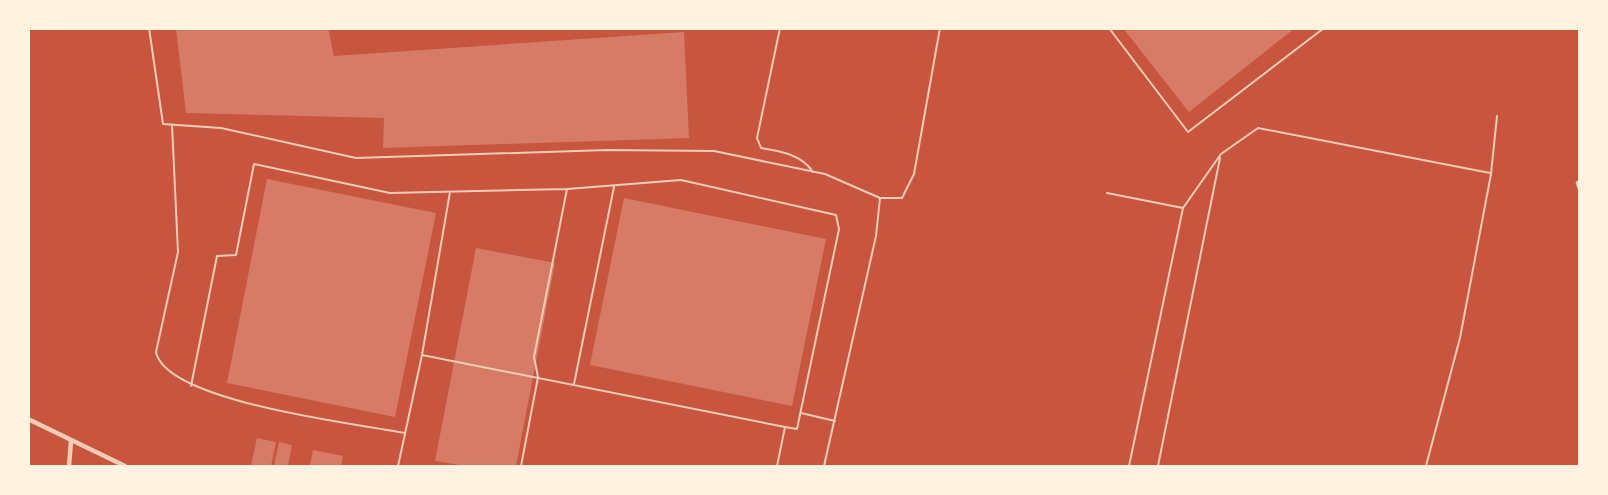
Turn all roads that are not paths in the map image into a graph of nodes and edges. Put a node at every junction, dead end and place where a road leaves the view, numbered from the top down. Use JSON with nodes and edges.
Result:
{"nodes":[{"id":1,"x":149,"y":28,"type":"edge"},
{"id":2,"x":780,"y":28,"type":"edge"},
{"id":3,"x":940,"y":28,"type":"edge"},
{"id":4,"x":1109,"y":28,"type":"edge"},
{"id":5,"x":1324,"y":28,"type":"edge"},
{"id":6,"x":1497,"y":116,"type":"dead end"},
{"id":7,"x":172,"y":125,"type":"junction"},
{"id":8,"x":1221,"y":154,"type":"junction"},
{"id":9,"x":813,"y":172,"type":"junction"},
{"id":10,"x":1491,"y":174,"type":"junction"},
{"id":11,"x":1578,"y":183,"type":"dead end"},
{"id":12,"x":614,"y":187,"type":"junction"},
{"id":13,"x":567,"y":189,"type":"junction"},
{"id":14,"x":1580,"y":189,"type":"edge"},
{"id":15,"x":450,"y":192,"type":"junction"},
{"id":16,"x":1107,"y":193,"type":"dead end"},
{"id":17,"x":880,"y":198,"type":"junction"},
{"id":18,"x":1183,"y":208,"type":"junction"},
{"id":19,"x":422,"y":355,"type":"junction"},
{"id":20,"x":538,"y":377,"type":"junction"},
{"id":21,"x":574,"y":384,"type":"junction"},
{"id":22,"x":191,"y":386,"type":"junction"},
{"id":23,"x":801,"y":413,"type":"junction"},
{"id":24,"x":28,"y":419,"type":"edge"},
{"id":25,"x":835,"y":421,"type":"junction"},
{"id":26,"x":785,"y":427,"type":"junction"},
{"id":27,"x":405,"y":433,"type":"junction"},
{"id":28,"x":71,"y":441,"type":"junction"},
{"id":29,"x":69,"y":466,"type":"edge"},
{"id":30,"x":125,"y":466,"type":"edge"},
{"id":31,"x":398,"y":466,"type":"edge"},
{"id":32,"x":521,"y":466,"type":"edge"},
{"id":33,"x":777,"y":466,"type":"edge"},
{"id":34,"x":824,"y":466,"type":"edge"},
{"id":35,"x":1129,"y":466,"type":"edge"},
{"id":36,"x":1158,"y":466,"type":"edge"},
{"id":37,"x":1426,"y":466,"type":"edge"}],
"edges":[{"from":1,"to":7,"type":"lane"},
{"from":2,"to":9,"type":"lane"},
{"from":3,"to":17,"type":"lane"},
{"from":4,"to":5,"type":"lane"},
{"from":6,"to":10,"type":"lane"},
{"from":7,"to":9,"type":"lane"},
{"from":7,"to":22,"type":"lane"},
{"from":8,"to":10,"type":"lane"},
{"from":8,"to":18,"type":"lane"},
{"from":8,"to":36,"type":"lane"},
{"from":9,"to":17,"type":"lane"},
{"from":10,"to":37,"type":"lane"},
{"from":11,"to":14,"type":"street"},
{"from":12,"to":13,"type":"lane"},
{"from":12,"to":21,"type":"lane"},
{"from":12,"to":23,"type":"lane"},
{"from":13,"to":15,"type":"lane"},
{"from":13,"to":20,"type":"lane"},
{"from":15,"to":19,"type":"lane"},
{"from":15,"to":22,"type":"lane"},
{"from":16,"to":18,"type":"lane"},
{"from":17,"to":25,"type":"lane"},
{"from":18,"to":35,"type":"lane"},
{"from":19,"to":20,"type":"lane"},
{"from":19,"to":27,"type":"lane"},
{"from":20,"to":21,"type":"lane"},
{"from":20,"to":32,"type":"lane"},
{"from":21,"to":26,"type":"lane"},
{"from":22,"to":27,"type":"lane"},
{"from":23,"to":25,"type":"lane"},
{"from":23,"to":26,"type":"lane"},
{"from":24,"to":28,"type":"street"},
{"from":25,"to":34,"type":"lane"},
{"from":26,"to":33,"type":"lane"},
{"from":27,"to":31,"type":"lane"},
{"from":28,"to":29,"type":"street"},
{"from":28,"to":30,"type":"street"}]}
